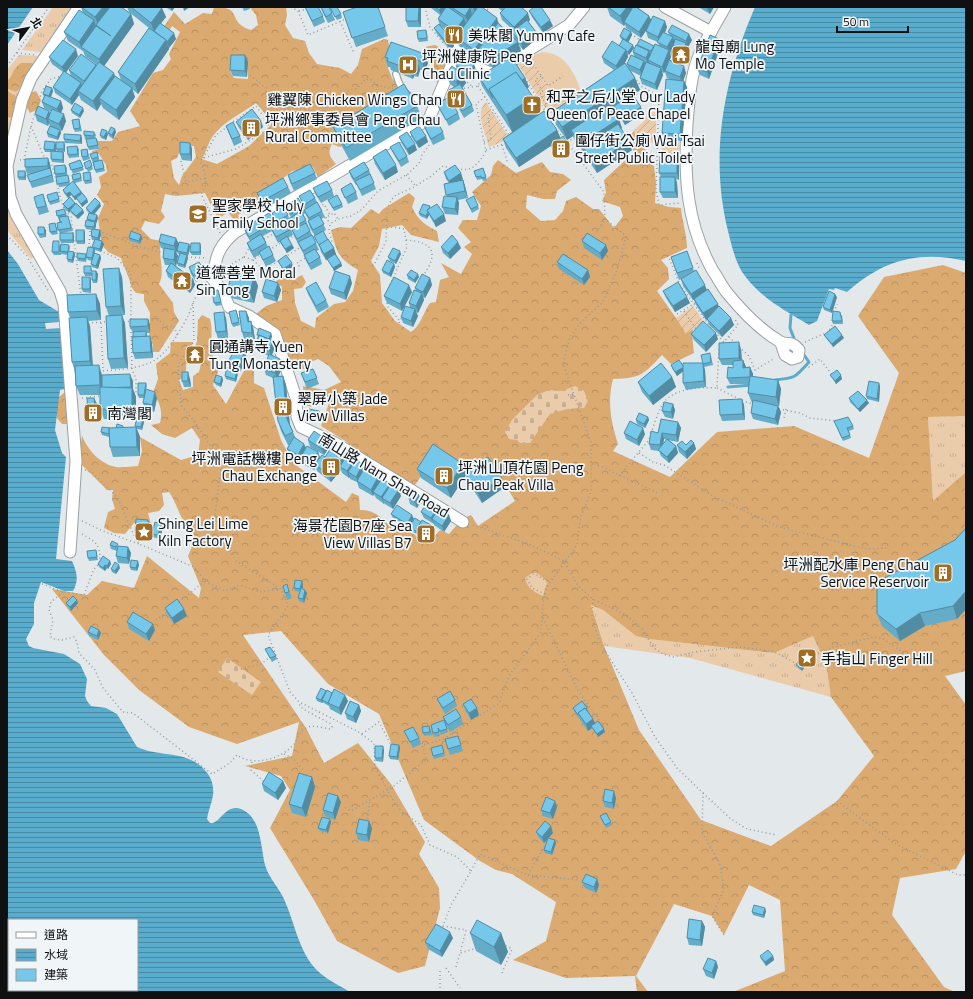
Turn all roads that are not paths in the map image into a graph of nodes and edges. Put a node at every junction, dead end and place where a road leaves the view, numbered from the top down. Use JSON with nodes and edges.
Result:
{"nodes":[{"id":1,"x":79,"y":7,"type":"edge"},
{"id":2,"x":482,"y":7,"type":"edge"},
{"id":3,"x":584,"y":7,"type":"edge"},
{"id":4,"x":665,"y":7,"type":"edge"},
{"id":5,"x":725,"y":7,"type":"edge"},
{"id":6,"x":711,"y":32,"type":"junction"},
{"id":7,"x":454,"y":54,"type":"junction"},
{"id":8,"x":396,"y":74,"type":"dead end"},
{"id":9,"x":438,"y":97,"type":"junction"},
{"id":10,"x":796,"y":346,"type":"road end"},
{"id":11,"x":463,"y":522,"type":"road end"},
{"id":12,"x":70,"y":552,"type":"dead end"}],
"edges":[{"from":1,"to":12,"type":"street"},
{"from":2,"to":7,"type":"street"},
{"from":3,"to":7,"type":"street"},
{"from":4,"to":6,"type":"street"},
{"from":5,"to":6,"type":"street"},
{"from":6,"to":10,"type":"street"},
{"from":7,"to":9,"type":"street"},
{"from":8,"to":9,"type":"lane"},
{"from":9,"to":11,"type":"street","name":"南山路 Nam Shan Road"}]}
